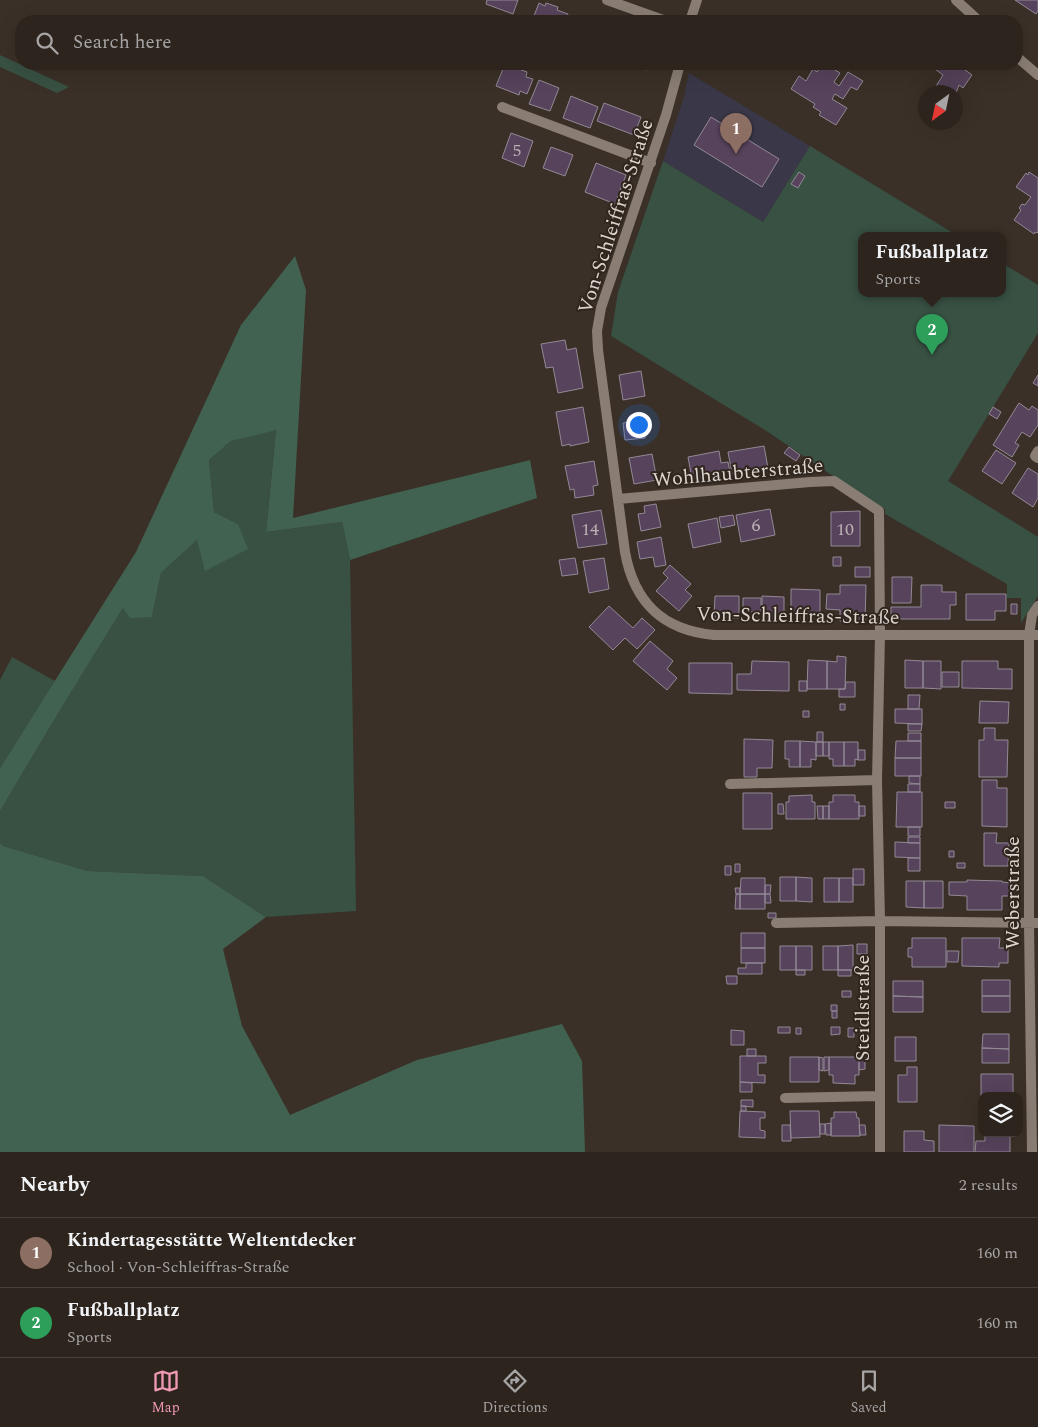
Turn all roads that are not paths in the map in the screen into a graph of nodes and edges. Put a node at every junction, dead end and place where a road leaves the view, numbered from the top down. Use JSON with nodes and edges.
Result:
{"nodes":[{"id":1,"x":697,"y":0,"type":"edge"},
{"id":2,"x":956,"y":0,"type":"edge"},
{"id":3,"x":614,"y":1,"type":"edge"},
{"id":4,"x":650,"y":15,"type":"edge"},
{"id":5,"x":692,"y":15,"type":"edge"},
{"id":6,"x":972,"y":15,"type":"edge"},
{"id":7,"x":1023,"y":62,"type":"edge"},
{"id":8,"x":678,"y":70,"type":"edge"},
{"id":9,"x":1038,"y":75,"type":"edge"},
{"id":10,"x":502,"y":107,"type":"dead end"},
{"id":11,"x":651,"y":163,"type":"junction"},
{"id":12,"x":1038,"y":451,"type":"edge"},
{"id":13,"x":1038,"y":458,"type":"edge"},
{"id":14,"x":618,"y":500,"type":"junction"},
{"id":15,"x":1038,"y":606,"type":"edge"},
{"id":16,"x":880,"y":635,"type":"junction"},
{"id":17,"x":1034,"y":635,"type":"edge"},
{"id":18,"x":877,"y":780,"type":"junction"},
{"id":19,"x":730,"y":784,"type":"dead end"},
{"id":20,"x":880,"y":921,"type":"junction"},
{"id":21,"x":776,"y":923,"type":"dead end"},
{"id":22,"x":1034,"y":923,"type":"edge"},
{"id":23,"x":880,"y":1096,"type":"junction"},
{"id":24,"x":785,"y":1098,"type":"dead end"},
{"id":25,"x":880,"y":1152,"type":"edge"},
{"id":26,"x":1032,"y":1152,"type":"edge"}],
"edges":[{"from":1,"to":5,"type":"street"},
{"from":2,"to":6,"type":"street"},
{"from":3,"to":4,"type":"street"},
{"from":7,"to":9,"type":"street"},
{"from":8,"to":11,"type":"street","name":"Von-Schleiffras-Straße"},
{"from":10,"to":11,"type":"street"},
{"from":11,"to":14,"type":"street","name":"Von-Schleiffras-Straße"},
{"from":12,"to":13,"type":"street"},
{"from":14,"to":16,"type":"street","name":"Von-Schleiffras-Straße"},
{"from":14,"to":16,"type":"street","name":"Wohlhaubterstraße"},
{"from":15,"to":17,"type":"street","name":"Weberstraße"},
{"from":16,"to":17,"type":"street","name":"Von-Schleiffras-Straße"},
{"from":16,"to":18,"type":"street","name":"Steidlstraße"},
{"from":17,"to":22,"type":"street","name":"Weberstraße"},
{"from":18,"to":19,"type":"street"},
{"from":18,"to":20,"type":"street","name":"Steidlstraße"},
{"from":20,"to":21,"type":"street"},
{"from":20,"to":22,"type":"street"},
{"from":20,"to":23,"type":"street","name":"Steidlstraße"},
{"from":22,"to":26,"type":"street","name":"Weberstraße"},
{"from":23,"to":24,"type":"street"},
{"from":23,"to":25,"type":"street","name":"Steidlstraße"}]}
